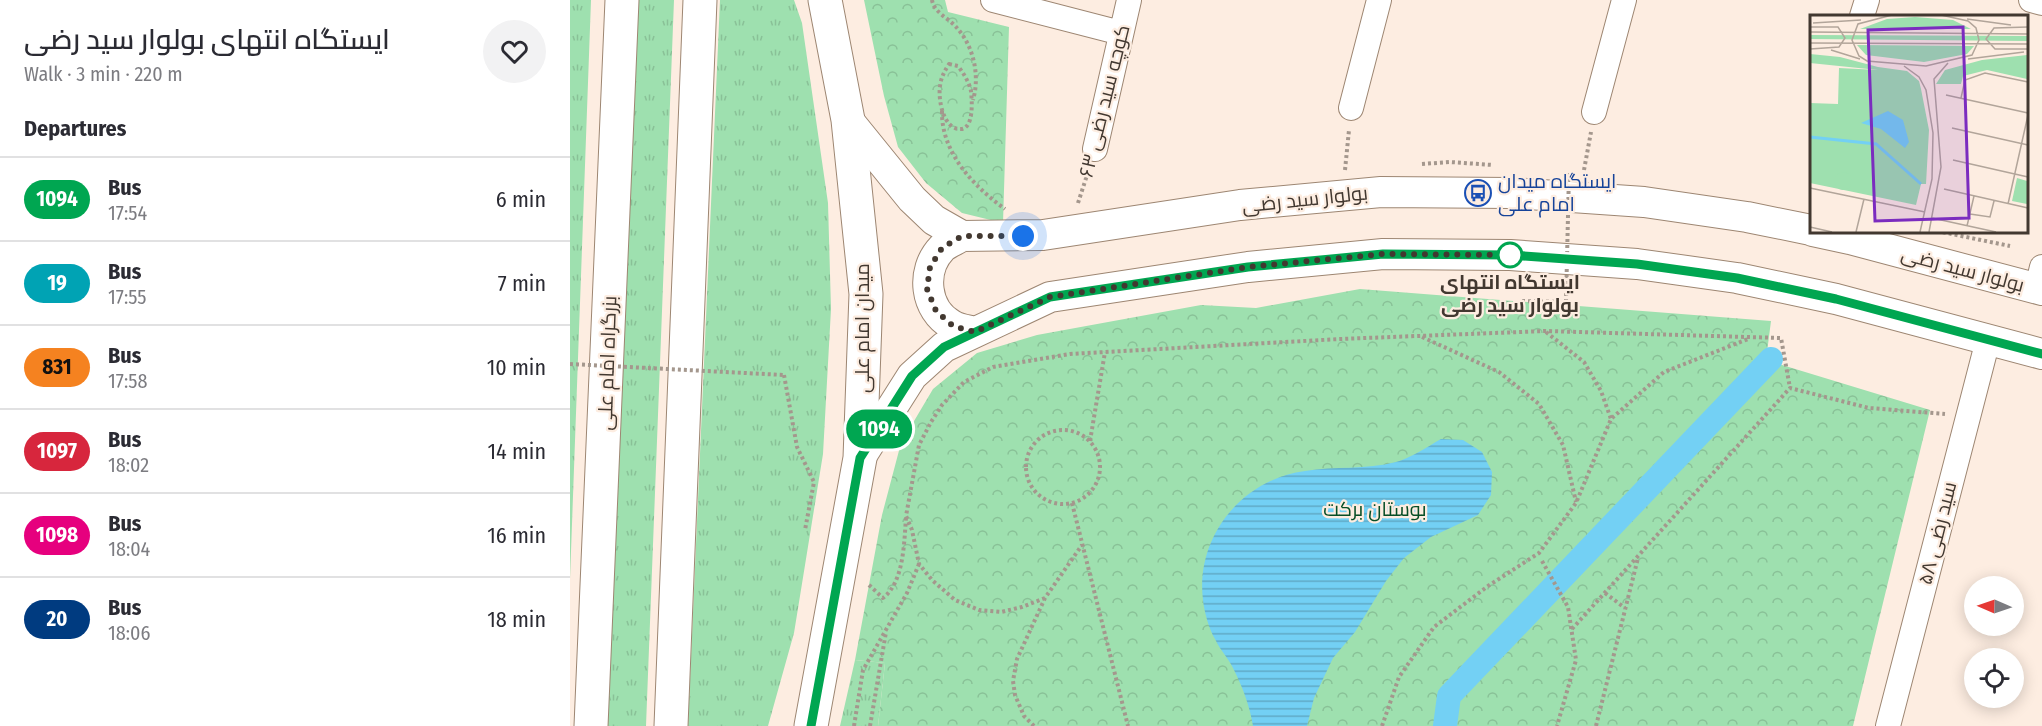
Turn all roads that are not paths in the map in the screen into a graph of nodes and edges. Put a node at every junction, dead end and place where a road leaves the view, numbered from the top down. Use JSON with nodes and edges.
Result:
{"nodes":[{"id":1,"x":622,"y":0,"type":"edge"},
{"id":2,"x":700,"y":0,"type":"edge"},
{"id":3,"x":825,"y":0,"type":"edge"},
{"id":4,"x":993,"y":0,"type":"edge"},
{"id":5,"x":1129,"y":0,"type":"edge"},
{"id":6,"x":1380,"y":0,"type":"edge"},
{"id":7,"x":1624,"y":0,"type":"edge"},
{"id":8,"x":1867,"y":0,"type":"edge"},
{"id":9,"x":2031,"y":0,"type":"edge"},
{"id":10,"x":2042,"y":3,"type":"edge"},
{"id":11,"x":1862,"y":15,"type":"edge"},
{"id":12,"x":1120,"y":33,"type":"junction"},
{"id":13,"x":1352,"y":108,"type":"road end"},
{"id":14,"x":1594,"y":112,"type":"road end"},
{"id":15,"x":848,"y":120,"type":"junction"},
{"id":16,"x":1095,"y":149,"type":"road end"},
{"id":17,"x":1810,"y":231,"type":"edge"},
{"id":18,"x":1817,"y":232,"type":"edge"},
{"id":19,"x":962,"y":236,"type":"junction"},
{"id":20,"x":2040,"y":282,"type":"edge"},
{"id":21,"x":975,"y":332,"type":"junction"},
{"id":22,"x":1988,"y":340,"type":"junction"},
{"id":23,"x":2042,"y":354,"type":"edge"},
{"id":24,"x":860,"y":458,"type":"junction"},
{"id":25,"x":591,"y":726,"type":"edge"},
{"id":26,"x":671,"y":726,"type":"edge"},
{"id":27,"x":812,"y":726,"type":"edge"},
{"id":28,"x":1888,"y":726,"type":"edge"}],
"edges":[{"from":1,"to":25,"type":"highway","name":"بزرگراه امام علی"},
{"from":2,"to":26,"type":"highway"},
{"from":3,"to":15,"type":"highway","name":"میدان امام علی"},
{"from":4,"to":12,"type":"street"},
{"from":5,"to":12,"type":"street","name":"کوچه سید رضی ۶۳"},
{"from":6,"to":13,"type":"street"},
{"from":7,"to":14,"type":"street"},
{"from":8,"to":11,"type":"street"},
{"from":9,"to":10,"type":"street"},
{"from":12,"to":16,"type":"street","name":"کوچه سید رضی ۶۳"},
{"from":15,"to":19,"type":"main road"},
{"from":15,"to":24,"type":"highway","name":"میدان امام علی"},
{"from":17,"to":19,"type":"main road","name":"بولوار سید رضی"},
{"from":18,"to":20,"type":"main road","name":"بولوار سید رضی"},
{"from":19,"to":21,"type":"main road"},
{"from":21,"to":22,"type":"main road"},
{"from":21,"to":24,"type":"main road"},
{"from":22,"to":23,"type":"main road"},
{"from":22,"to":28,"type":"street","name":"سید رضی ۵۸"},
{"from":24,"to":27,"type":"highway","name":"میدان امام علی"}]}
